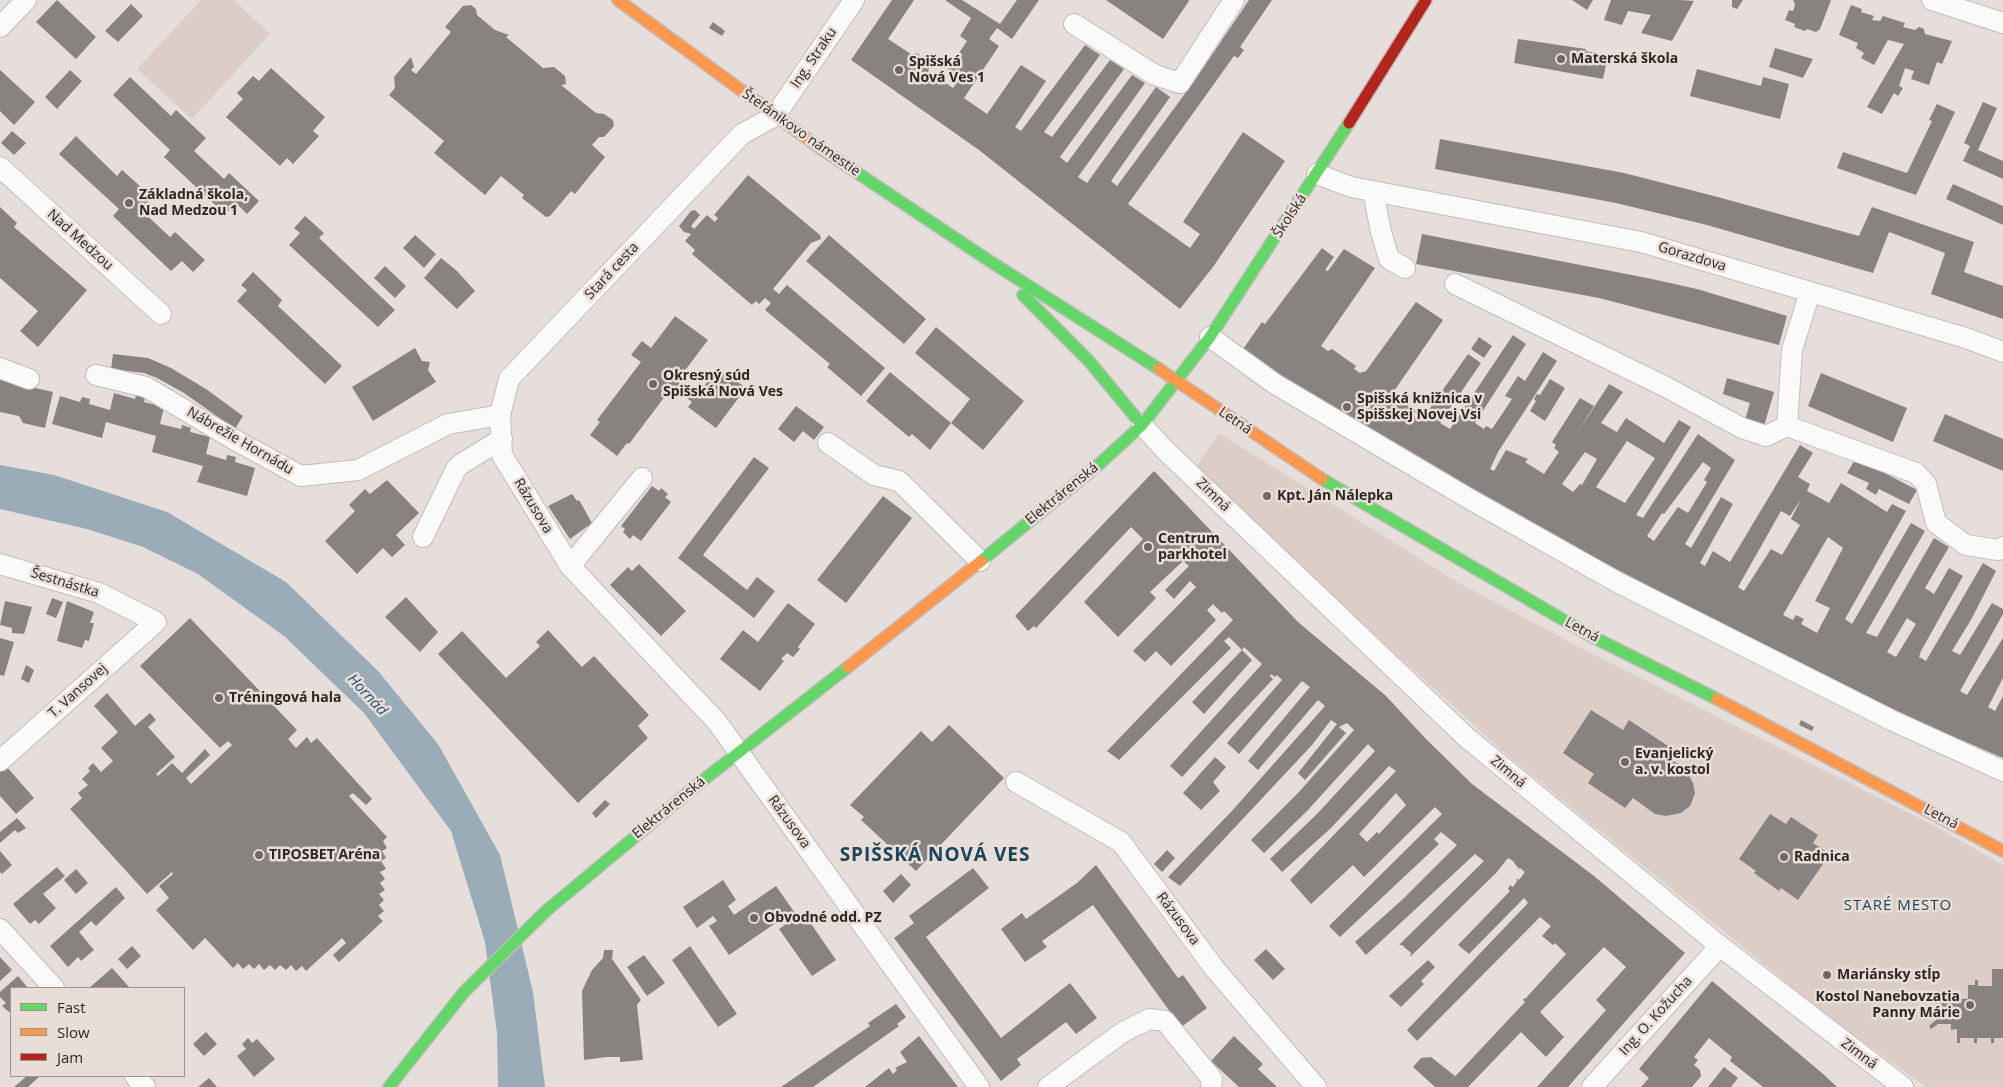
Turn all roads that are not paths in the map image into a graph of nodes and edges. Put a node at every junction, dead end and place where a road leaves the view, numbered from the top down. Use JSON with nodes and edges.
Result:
{"nodes":[{"id":1,"x":26,"y":0,"type":"edge"},
{"id":2,"x":618,"y":0,"type":"edge"},
{"id":3,"x":854,"y":0,"type":"edge"},
{"id":4,"x":1234,"y":0,"type":"edge"},
{"id":5,"x":1426,"y":0,"type":"edge"},
{"id":6,"x":1932,"y":0,"type":"edge"},
{"id":7,"x":2003,"y":23,"type":"edge"},
{"id":8,"x":1074,"y":24,"type":"dead end"},
{"id":9,"x":0,"y":27,"type":"edge"},
{"id":10,"x":775,"y":116,"type":"junction"},
{"id":11,"x":0,"y":167,"type":"edge"},
{"id":12,"x":1317,"y":174,"type":"junction"},
{"id":13,"x":1373,"y":191,"type":"junction"},
{"id":14,"x":988,"y":260,"type":"junction"},
{"id":15,"x":1405,"y":268,"type":"dead end"},
{"id":16,"x":1455,"y":284,"type":"dead end"},
{"id":17,"x":1810,"y":292,"type":"junction"},
{"id":18,"x":161,"y":314,"type":"dead end"},
{"id":19,"x":1210,"y":337,"type":"junction"},
{"id":20,"x":2003,"y":352,"type":"edge"},
{"id":21,"x":0,"y":368,"type":"edge"},
{"id":22,"x":96,"y":375,"type":"dead end"},
{"id":23,"x":29,"y":379,"type":"dead end"},
{"id":24,"x":1176,"y":381,"type":"junction"},
{"id":25,"x":500,"y":415,"type":"junction"},
{"id":26,"x":1142,"y":425,"type":"junction"},
{"id":27,"x":1787,"y":426,"type":"junction"},
{"id":28,"x":828,"y":443,"type":"dead end"},
{"id":29,"x":502,"y":447,"type":"junction"},
{"id":30,"x":642,"y":478,"type":"dead end"},
{"id":31,"x":423,"y":538,"type":"dead end"},
{"id":32,"x":2003,"y":548,"type":"edge"},
{"id":33,"x":980,"y":561,"type":"junction"},
{"id":34,"x":0,"y":564,"type":"edge"},
{"id":35,"x":570,"y":566,"type":"junction"},
{"id":36,"x":156,"y":622,"type":"joint"},
{"id":37,"x":738,"y":753,"type":"junction"},
{"id":38,"x":0,"y":761,"type":"edge"},
{"id":39,"x":2003,"y":771,"type":"edge"},
{"id":40,"x":1016,"y":782,"type":"dead end"},
{"id":41,"x":2003,"y":851,"type":"edge"},
{"id":42,"x":0,"y":929,"type":"edge"},
{"id":43,"x":1720,"y":946,"type":"junction"},
{"id":44,"x":53,"y":987,"type":"edge"},
{"id":45,"x":136,"y":1077,"type":"edge"},
{"id":46,"x":145,"y":1087,"type":"edge"},
{"id":47,"x":389,"y":1087,"type":"edge"},
{"id":48,"x":979,"y":1087,"type":"edge"},
{"id":49,"x":1048,"y":1087,"type":"edge"},
{"id":50,"x":1211,"y":1087,"type":"edge"},
{"id":51,"x":1316,"y":1087,"type":"edge"},
{"id":52,"x":1592,"y":1087,"type":"edge"},
{"id":53,"x":1903,"y":1087,"type":"edge"}],
"edges":[{"from":1,"to":9,"type":"street"},
{"from":2,"to":10,"type":"street","name":"Štefánikovo námestie"},
{"from":3,"to":10,"type":"street","name":"Ing. Straku"},
{"from":4,"to":8,"type":"street"},
{"from":5,"to":12,"type":"street","name":"Školská"},
{"from":6,"to":7,"type":"street"},
{"from":10,"to":14,"type":"street","name":"Štefánikovo námestie"},
{"from":10,"to":25,"type":"street","name":"Stará cesta"},
{"from":11,"to":18,"type":"street","name":"Nad Medzou"},
{"from":12,"to":13,"type":"street","name":"Gorazdova"},
{"from":12,"to":19,"type":"street","name":"Školská"},
{"from":13,"to":15,"type":"street"},
{"from":13,"to":17,"type":"street","name":"Gorazdova"},
{"from":14,"to":24,"type":"street","name":"Štefánikovo námestie"},
{"from":14,"to":26,"type":"street","name":"Štefánikovo námestie"},
{"from":16,"to":27,"type":"street"},
{"from":17,"to":20,"type":"street","name":"Gorazdova"},
{"from":17,"to":27,"type":"street"},
{"from":19,"to":24,"type":"street","name":"Školská"},
{"from":19,"to":39,"type":"street"},
{"from":21,"to":23,"type":"street"},
{"from":22,"to":25,"type":"street","name":"Nábrežie Hornádu"},
{"from":24,"to":26,"type":"street","name":"Školská"},
{"from":24,"to":41,"type":"street","name":"Letná"},
{"from":25,"to":29,"type":"street","name":"Stará cesta"},
{"from":26,"to":33,"type":"street","name":"Elektrárenská"},
{"from":26,"to":43,"type":"street","name":"Zimná"},
{"from":27,"to":32,"type":"street"},
{"from":28,"to":33,"type":"street"},
{"from":29,"to":31,"type":"street"},
{"from":29,"to":35,"type":"street","name":"Rázusova"},
{"from":30,"to":35,"type":"street"},
{"from":33,"to":37,"type":"street","name":"Elektrárenská"},
{"from":34,"to":36,"type":"street","name":"Šestnástka"},
{"from":35,"to":37,"type":"street","name":"Rázusova"},
{"from":36,"to":38,"type":"street","name":"T. Vansovej"},
{"from":37,"to":47,"type":"street","name":"Elektrárenská"},
{"from":37,"to":48,"type":"street","name":"Rázusova"},
{"from":40,"to":51,"type":"street","name":"Rázusova"},
{"from":42,"to":44,"type":"street"},
{"from":43,"to":52,"type":"street","name":"Ing. O. Kožucha"},
{"from":43,"to":53,"type":"street","name":"Zimná"},
{"from":45,"to":46,"type":"street"},
{"from":49,"to":50,"type":"street"}]}
